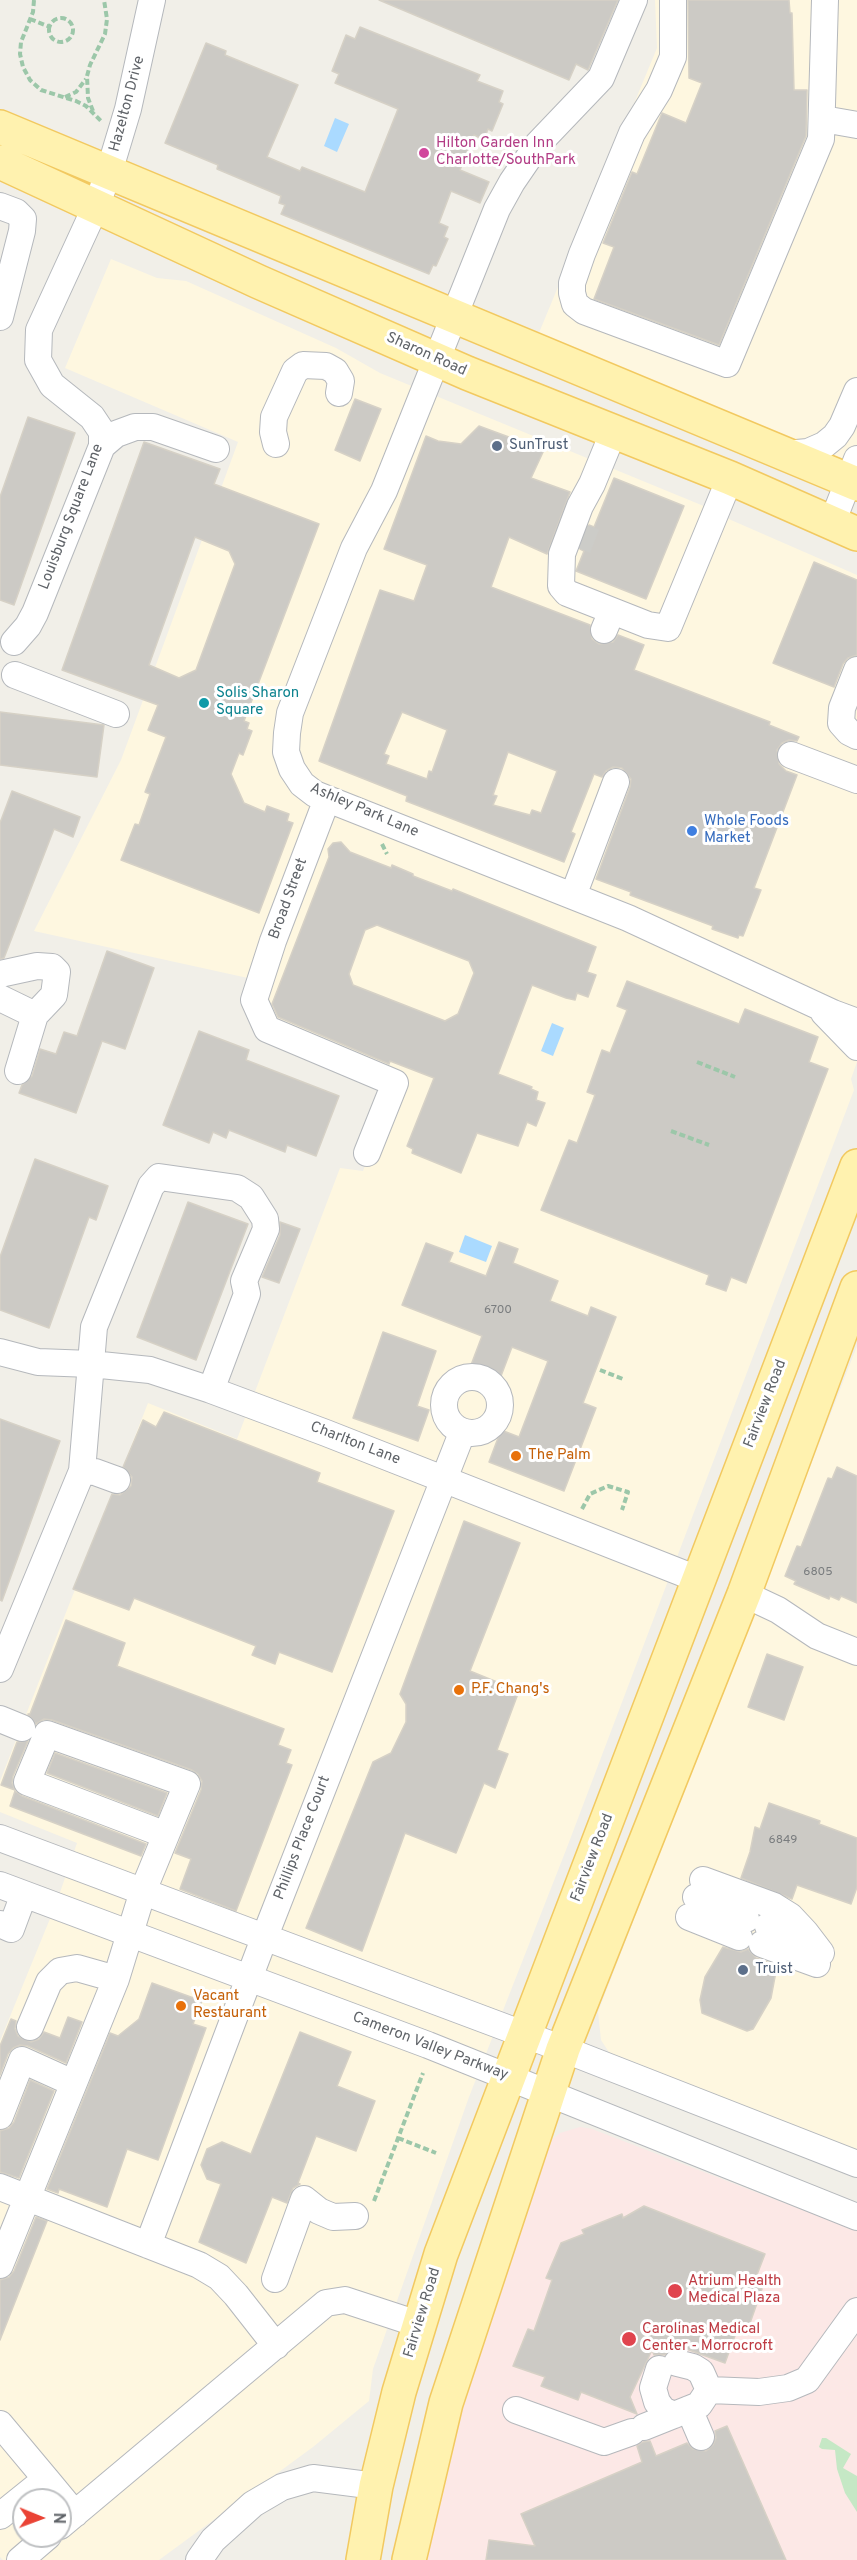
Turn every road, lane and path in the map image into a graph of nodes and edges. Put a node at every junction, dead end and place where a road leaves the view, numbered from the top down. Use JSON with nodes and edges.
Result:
{"nodes":[{"id":1,"x":34,"y":0,"type":"edge"},
{"id":2,"x":104,"y":0,"type":"edge"},
{"id":3,"x":152,"y":0,"type":"edge"},
{"id":4,"x":634,"y":0,"type":"edge"},
{"id":5,"x":674,"y":0,"type":"edge"},
{"id":6,"x":825,"y":0,"type":"edge"},
{"id":7,"x":30,"y":19,"type":"junction"},
{"id":8,"x":50,"y":27,"type":"junction"},
{"id":9,"x":87,"y":76,"type":"junction"},
{"id":10,"x":62,"y":97,"type":"junction"},
{"id":11,"x":93,"y":112,"type":"junction"},
{"id":12,"x":823,"y":119,"type":"junction"},
{"id":13,"x":101,"y":120,"type":"dead end"},
{"id":14,"x":857,"y":126,"type":"edge"},
{"id":15,"x":0,"y":127,"type":"edge"},
{"id":16,"x":0,"y":162,"type":"edge"},
{"id":17,"x":109,"y":172,"type":"junction"},
{"id":18,"x":0,"y":206,"type":"edge"},
{"id":19,"x":96,"y":206,"type":"junction"},
{"id":20,"x":0,"y":315,"type":"edge"},
{"id":21,"x":455,"y":317,"type":"junction"},
{"id":22,"x":437,"y":360,"type":"junction"},
{"id":23,"x":857,"y":391,"type":"edge"},
{"id":24,"x":339,"y":393,"type":"dead end"},
{"id":25,"x":613,"y":433,"type":"junction"},
{"id":26,"x":276,"y":444,"type":"dead end"},
{"id":27,"x":102,"y":446,"type":"junction"},
{"id":28,"x":216,"y":449,"type":"dead end"},
{"id":29,"x":785,"y":453,"type":"junction"},
{"id":30,"x":854,"y":475,"type":"edge"},
{"id":31,"x":730,"y":478,"type":"junction"},
{"id":32,"x":592,"y":484,"type":"junction"},
{"id":33,"x":587,"y":525,"type":"tunnel mouth"},
{"id":34,"x":845,"y":529,"type":"edge"},
{"id":35,"x":578,"y":548,"type":"tunnel mouth"},
{"id":36,"x":562,"y":573,"type":"junction"},
{"id":37,"x":7,"y":637,"type":"edge"},
{"id":38,"x":857,"y":670,"type":"edge"},
{"id":39,"x":7,"y":681,"type":"edge"},
{"id":40,"x":116,"y":714,"type":"dead end"},
{"id":41,"x":857,"y":736,"type":"edge"},
{"id":42,"x":791,"y":755,"type":"dead end"},
{"id":43,"x":857,"y":780,"type":"edge"},
{"id":44,"x":616,"y":782,"type":"dead end"},
{"id":45,"x":327,"y":799,"type":"junction"},
{"id":46,"x":573,"y":896,"type":"junction"},
{"id":47,"x":0,"y":974,"type":"edge"},
{"id":48,"x":0,"y":998,"type":"edge"},
{"id":49,"x":817,"y":1006,"type":"junction"},
{"id":50,"x":35,"y":1015,"type":"junction"},
{"id":51,"x":857,"y":1022,"type":"edge"},
{"id":52,"x":857,"y":1047,"type":"edge"},
{"id":53,"x":697,"y":1062,"type":"dead end"},
{"id":54,"x":18,"y":1071,"type":"dead end"},
{"id":55,"x":735,"y":1077,"type":"dead end"},
{"id":56,"x":671,"y":1131,"type":"dead end"},
{"id":57,"x":709,"y":1145,"type":"dead end"},
{"id":58,"x":367,"y":1153,"type":"dead end"},
{"id":59,"x":857,"y":1166,"type":"edge"},
{"id":60,"x":857,"y":1288,"type":"edge"},
{"id":61,"x":0,"y":1352,"type":"edge"},
{"id":62,"x":91,"y":1364,"type":"junction"},
{"id":63,"x":600,"y":1370,"type":"dead end"},
{"id":64,"x":623,"y":1378,"type":"dead end"},
{"id":65,"x":212,"y":1390,"type":"junction"},
{"id":66,"x":462,"y":1433,"type":"dead end"},
{"id":67,"x":82,"y":1471,"type":"junction"},
{"id":68,"x":444,"y":1479,"type":"junction"},
{"id":69,"x":117,"y":1480,"type":"dead end"},
{"id":70,"x":582,"y":1509,"type":"dead end"},
{"id":71,"x":622,"y":1510,"type":"dead end"},
{"id":72,"x":700,"y":1580,"type":"junction"},
{"id":73,"x":744,"y":1594,"type":"junction"},
{"id":74,"x":857,"y":1652,"type":"edge"},
{"id":75,"x":0,"y":1669,"type":"edge"},
{"id":76,"x":166,"y":1835,"type":"junction"},
{"id":77,"x":0,"y":1838,"type":"edge"},
{"id":78,"x":0,"y":1885,"type":"edge"},
{"id":79,"x":143,"y":1891,"type":"junction"},
{"id":80,"x":24,"y":1894,"type":"junction"},
{"id":81,"x":0,"y":1924,"type":"edge"},
{"id":82,"x":755,"y":1927,"type":"junction"},
{"id":83,"x":805,"y":1932,"type":"junction"},
{"id":84,"x":130,"y":1935,"type":"junction"},
{"id":85,"x":265,"y":1936,"type":"junction"},
{"id":86,"x":249,"y":1977,"type":"junction"},
{"id":87,"x":116,"y":1979,"type":"junction"},
{"id":88,"x":30,"y":2027,"type":"dead end"},
{"id":89,"x":524,"y":2035,"type":"junction"},
{"id":90,"x":563,"y":2049,"type":"junction"},
{"id":91,"x":423,"y":2073,"type":"dead end"},
{"id":92,"x":507,"y":2077,"type":"junction"},
{"id":93,"x":73,"y":2083,"type":"junction"},
{"id":94,"x":548,"y":2094,"type":"junction"},
{"id":95,"x":0,"y":2116,"type":"edge"},
{"id":96,"x":398,"y":2138,"type":"junction"},
{"id":97,"x":436,"y":2152,"type":"dead end"},
{"id":98,"x":857,"y":2164,"type":"edge"},
{"id":99,"x":0,"y":2187,"type":"edge"},
{"id":100,"x":27,"y":2197,"type":"junction"},
{"id":101,"x":364,"y":2208,"type":"joint"},
{"id":102,"x":857,"y":2217,"type":"edge"},
{"id":103,"x":148,"y":2245,"type":"junction"},
{"id":104,"x":0,"y":2265,"type":"edge"},
{"id":105,"x":275,"y":2279,"type":"dead end"},
{"id":106,"x":857,"y":2311,"type":"edge"},
{"id":107,"x":418,"y":2324,"type":"junction"},
{"id":108,"x":276,"y":2346,"type":"junction"},
{"id":109,"x":709,"y":2390,"type":"junction"},
{"id":110,"x":516,"y":2410,"type":"dead end"},
{"id":111,"x":682,"y":2412,"type":"junction"},
{"id":112,"x":0,"y":2424,"type":"edge"},
{"id":113,"x":701,"y":2437,"type":"dead end"},
{"id":114,"x":45,"y":2479,"type":"junction"},
{"id":115,"x":376,"y":2486,"type":"junction"},
{"id":116,"x":50,"y":2488,"type":"edge"},
{"id":117,"x":0,"y":2516,"type":"edge"},
{"id":118,"x":72,"y":2516,"type":"edge"},
{"id":119,"x":34,"y":2548,"type":"edge"},
{"id":120,"x":20,"y":2560,"type":"edge"},
{"id":121,"x":199,"y":2560,"type":"edge"},
{"id":122,"x":363,"y":2560,"type":"edge"},
{"id":123,"x":409,"y":2560,"type":"edge"}],
"edges":[{"from":1,"to":7,"type":"path"},
{"from":2,"to":9,"type":"path"},
{"from":3,"to":17,"type":"street","name":"Hazelton Drive"},
{"from":4,"to":21,"type":"street","name":"Ashley Park Lane"},
{"from":5,"to":12,"type":"street"},
{"from":6,"to":12,"type":"street"},
{"from":7,"to":8,"type":"path"},
{"from":7,"to":10,"type":"path"},
{"from":8,"to":8,"type":"path"},
{"from":9,"to":10,"type":"path"},
{"from":9,"to":11,"type":"path"},
{"from":10,"to":11,"type":"path"},
{"from":11,"to":13,"type":"path"},
{"from":12,"to":14,"type":"street"},
{"from":15,"to":17,"type":"main road"},
{"from":16,"to":19,"type":"main road","name":"Sharon Road"},
{"from":17,"to":19,"type":"street","name":"Hazelton Drive"},
{"from":17,"to":21,"type":"main road"},
{"from":18,"to":20,"type":"street"},
{"from":19,"to":22,"type":"main road","name":"Sharon Road"},
{"from":19,"to":27,"type":"street","name":"Louisburg Square Lane"},
{"from":21,"to":22,"type":"street","name":"Ashley Park Lane"},
{"from":21,"to":29,"type":"main road"},
{"from":22,"to":25,"type":"main road","name":"Sharon Road"},
{"from":22,"to":45,"type":"street","name":"Ashley Park Lane"},
{"from":23,"to":29,"type":"street"},
{"from":24,"to":26,"type":"street"},
{"from":25,"to":31,"type":"main road","name":"Sharon Road"},
{"from":25,"to":32,"type":"street"},
{"from":27,"to":28,"type":"street"},
{"from":27,"to":37,"type":"street","name":"Louisburg Square Lane"},
{"from":29,"to":30,"type":"main road"},
{"from":30,"to":34,"type":"street"},
{"from":31,"to":34,"type":"main road","name":"Sharon Road"},
{"from":31,"to":36,"type":"street"},
{"from":32,"to":33,"type":"street"},
{"from":32,"to":36,"type":"street"},
{"from":35,"to":36,"type":"street"},
{"from":37,"to":39,"type":"street","name":"Louisburg Square Lane"},
{"from":38,"to":41,"type":"street"},
{"from":39,"to":40,"type":"street"},
{"from":42,"to":43,"type":"street"},
{"from":44,"to":46,"type":"street"},
{"from":45,"to":46,"type":"street","name":"Ashley Park Lane"},
{"from":45,"to":58,"type":"street","name":"Broad Street"},
{"from":46,"to":49,"type":"street","name":"Ashley Park Lane"},
{"from":47,"to":50,"type":"street"},
{"from":48,"to":50,"type":"street"},
{"from":49,"to":51,"type":"street","name":"Ashley Park Lane"},
{"from":49,"to":52,"type":"street"},
{"from":50,"to":54,"type":"street"},
{"from":53,"to":55,"type":"path"},
{"from":56,"to":57,"type":"path"},
{"from":59,"to":72,"type":"main road","name":"Fairview Road"},
{"from":60,"to":73,"type":"main road"},
{"from":61,"to":62,"type":"street","name":"Charlton Lane"},
{"from":62,"to":65,"type":"street","name":"Charlton Lane"},
{"from":62,"to":65,"type":"street"},
{"from":62,"to":67,"type":"street"},
{"from":63,"to":64,"type":"path"},
{"from":65,"to":68,"type":"street","name":"Charlton Lane"},
{"from":66,"to":68,"type":"street","name":"Phillips Place Court"},
{"from":67,"to":69,"type":"street"},
{"from":67,"to":75,"type":"street"},
{"from":68,"to":72,"type":"street","name":"Charlton Lane"},
{"from":68,"to":85,"type":"street","name":"Phillips Place Court"},
{"from":70,"to":71,"type":"path"},
{"from":72,"to":89,"type":"main road","name":"Fairview Road"},
{"from":73,"to":74,"type":"street"},
{"from":73,"to":90,"type":"main road"},
{"from":76,"to":76,"type":"street"},
{"from":76,"to":79,"type":"street"},
{"from":77,"to":79,"type":"street"},
{"from":78,"to":80,"type":"street","name":"Cameron Valley Parkway"},
{"from":79,"to":84,"type":"street"},
{"from":79,"to":85,"type":"street"},
{"from":80,"to":81,"type":"street"},
{"from":80,"to":84,"type":"street","name":"Cameron Valley Parkway"},
{"from":82,"to":83,"type":"street"},
{"from":82,"to":83,"type":"street"},
{"from":82,"to":83,"type":"street"},
{"from":84,"to":86,"type":"street","name":"Cameron Valley Parkway"},
{"from":84,"to":87,"type":"street"},
{"from":85,"to":86,"type":"street","name":"Phillips Place Court"},
{"from":85,"to":89,"type":"street"},
{"from":86,"to":92,"type":"street","name":"Cameron Valley Parkway"},
{"from":86,"to":103,"type":"street","name":"Phillips Place Court"},
{"from":87,"to":88,"type":"street"},
{"from":87,"to":93,"type":"street"},
{"from":89,"to":90,"type":"street"},
{"from":89,"to":92,"type":"main road","name":"Fairview Road"},
{"from":90,"to":94,"type":"main road"},
{"from":90,"to":98,"type":"street"},
{"from":91,"to":96,"type":"path"},
{"from":92,"to":94,"type":"street","name":"Cameron Valley Parkway"},
{"from":92,"to":107,"type":"main road","name":"Fairview Road"},
{"from":93,"to":95,"type":"street"},
{"from":93,"to":100,"type":"street"},
{"from":94,"to":102,"type":"street","name":"Cameron Valley Parkway"},
{"from":94,"to":123,"type":"main road"},
{"from":96,"to":97,"type":"path"},
{"from":96,"to":101,"type":"path"},
{"from":99,"to":100,"type":"street"},
{"from":100,"to":103,"type":"street"},
{"from":100,"to":104,"type":"street"},
{"from":101,"to":105,"type":"street"},
{"from":103,"to":108,"type":"street"},
{"from":106,"to":109,"type":"street"},
{"from":107,"to":108,"type":"street"},
{"from":107,"to":115,"type":"main road","name":"Fairview Road"},
{"from":108,"to":118,"type":"street"},
{"from":109,"to":111,"type":"street"},
{"from":109,"to":111,"type":"street"},
{"from":110,"to":111,"type":"street"},
{"from":111,"to":113,"type":"street"},
{"from":112,"to":114,"type":"street"},
{"from":114,"to":116,"type":"street"},
{"from":114,"to":117,"type":"street"},
{"from":115,"to":121,"type":"street"},
{"from":115,"to":122,"type":"main road","name":"Fairview Road"},
{"from":119,"to":120,"type":"street"}]}
